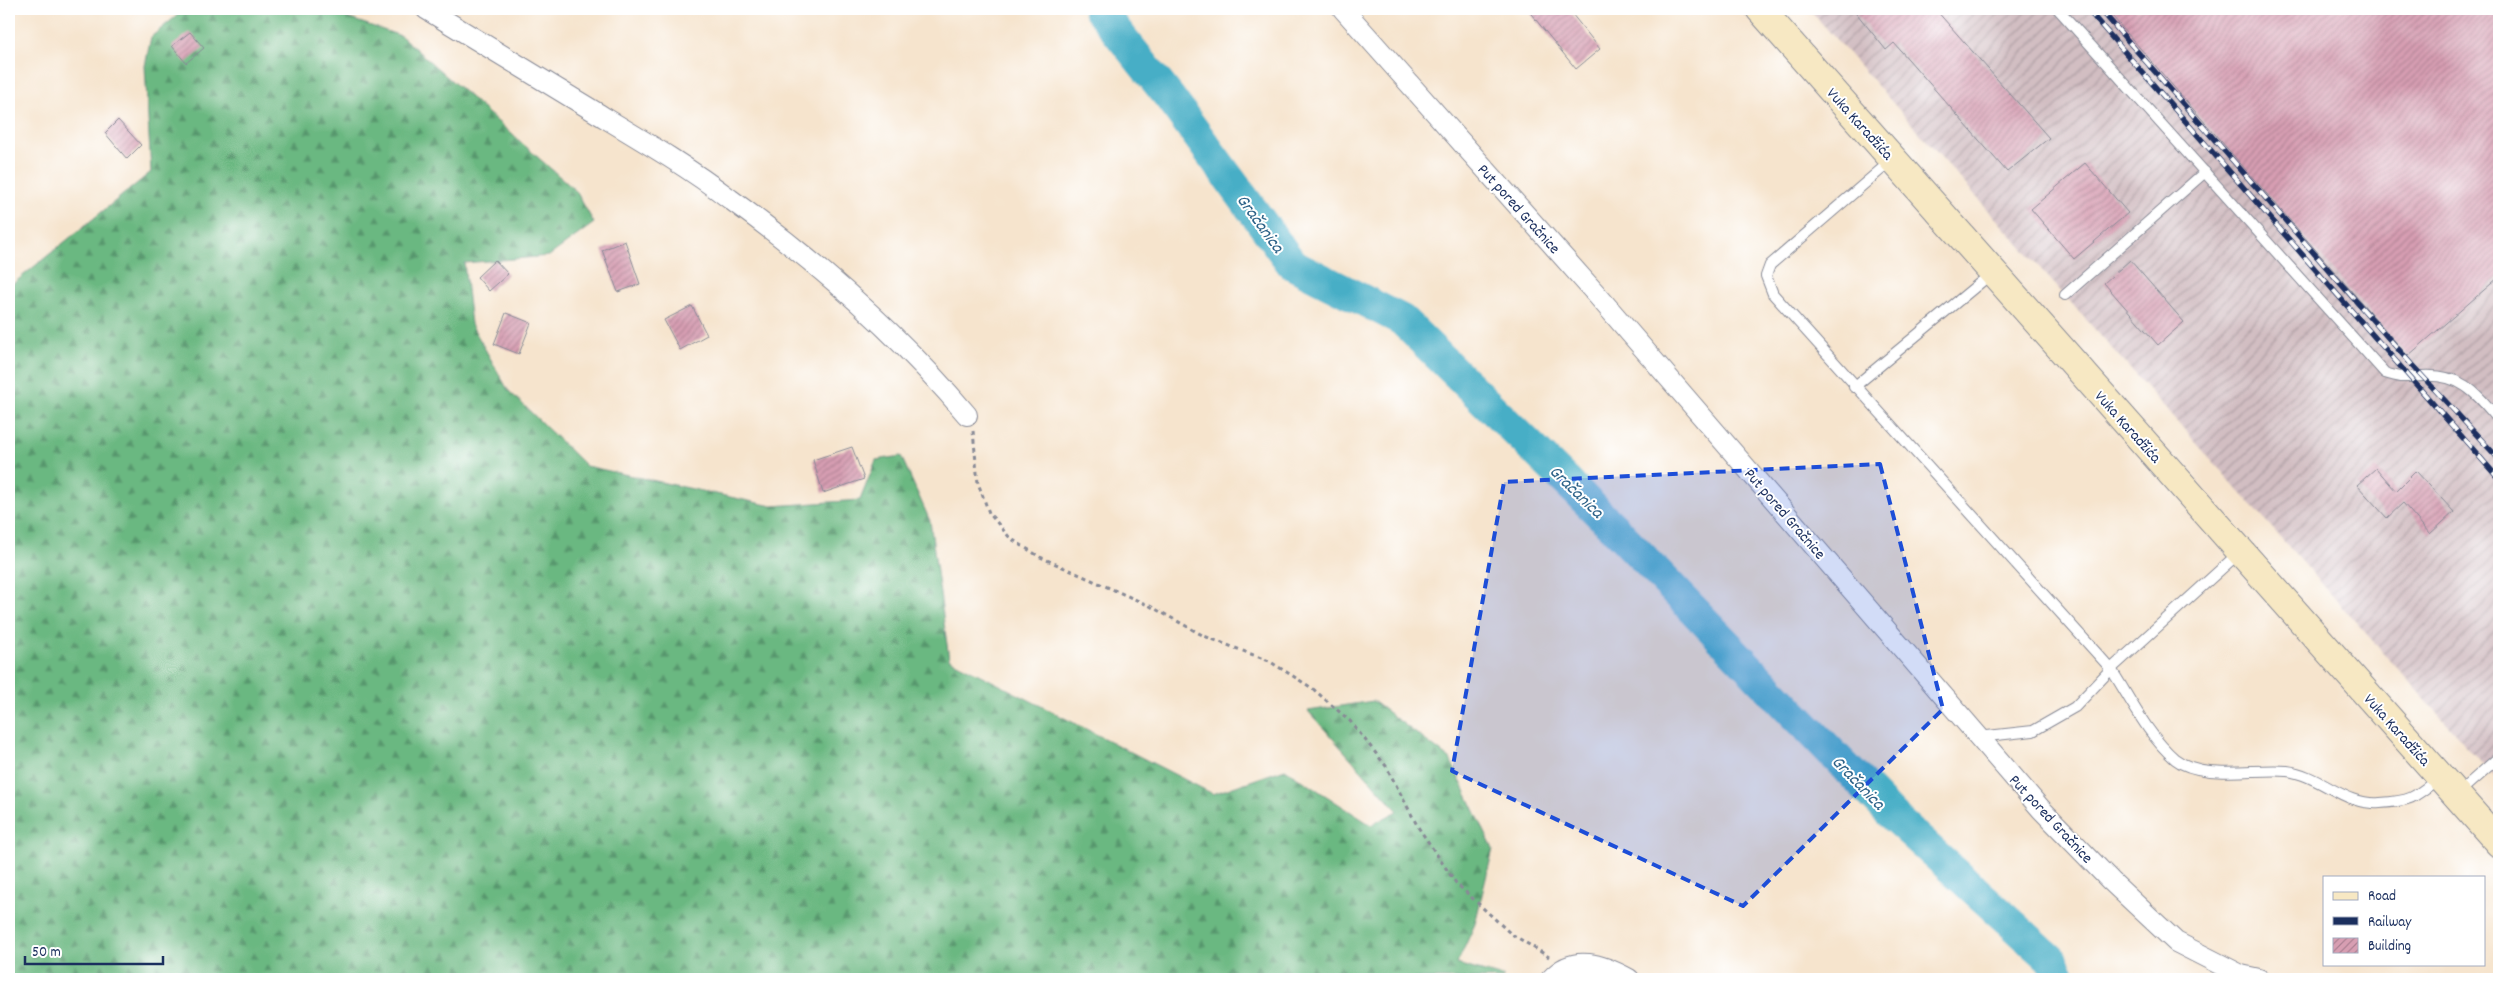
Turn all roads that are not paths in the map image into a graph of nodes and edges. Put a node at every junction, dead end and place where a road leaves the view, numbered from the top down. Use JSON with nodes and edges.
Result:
{"nodes":[{"id":1,"x":426,"y":9,"type":"edge"},
{"id":2,"x":1343,"y":9,"type":"edge"},
{"id":3,"x":1760,"y":9,"type":"edge"},
{"id":4,"x":2058,"y":9,"type":"edge"},
{"id":5,"x":1893,"y":160,"type":"junction"},
{"id":6,"x":2205,"y":172,"type":"junction"},
{"id":7,"x":1993,"y":272,"type":"junction"},
{"id":8,"x":2065,"y":294,"type":"dead end"},
{"id":9,"x":1854,"y":387,"type":"junction"},
{"id":10,"x":967,"y":414,"type":"road end"},
{"id":11,"x":2499,"y":420,"type":"edge"},
{"id":12,"x":2240,"y":552,"type":"junction"},
{"id":13,"x":2111,"y":669,"type":"junction"},
{"id":14,"x":1978,"y":737,"type":"junction"},
{"id":15,"x":2499,"y":757,"type":"edge"},
{"id":16,"x":2448,"y":786,"type":"junction"},
{"id":17,"x":2499,"y":843,"type":"edge"},
{"id":18,"x":1551,"y":979,"type":"edge"},
{"id":19,"x":1629,"y":979,"type":"edge"},
{"id":20,"x":2259,"y":979,"type":"edge"}],
"edges":[{"from":1,"to":10,"type":"street"},
{"from":2,"to":14,"type":"street","name":"Put pored Gračnice"},
{"from":3,"to":5,"type":"street","name":"Vuka Karadžića"},
{"from":4,"to":6,"type":"lane"},
{"from":5,"to":7,"type":"street","name":"Vuka Karadžića"},
{"from":5,"to":9,"type":"lane"},
{"from":6,"to":8,"type":"lane"},
{"from":6,"to":11,"type":"lane"},
{"from":7,"to":9,"type":"lane"},
{"from":7,"to":12,"type":"street","name":"Vuka Karadžića"},
{"from":9,"to":13,"type":"lane"},
{"from":12,"to":13,"type":"lane"},
{"from":12,"to":16,"type":"street","name":"Vuka Karadžića"},
{"from":13,"to":14,"type":"lane"},
{"from":13,"to":16,"type":"lane"},
{"from":14,"to":20,"type":"street","name":"Put pored Gračnice"},
{"from":15,"to":16,"type":"lane"},
{"from":16,"to":17,"type":"street","name":"Vuka Karadžića"},
{"from":18,"to":19,"type":"street"}]}
